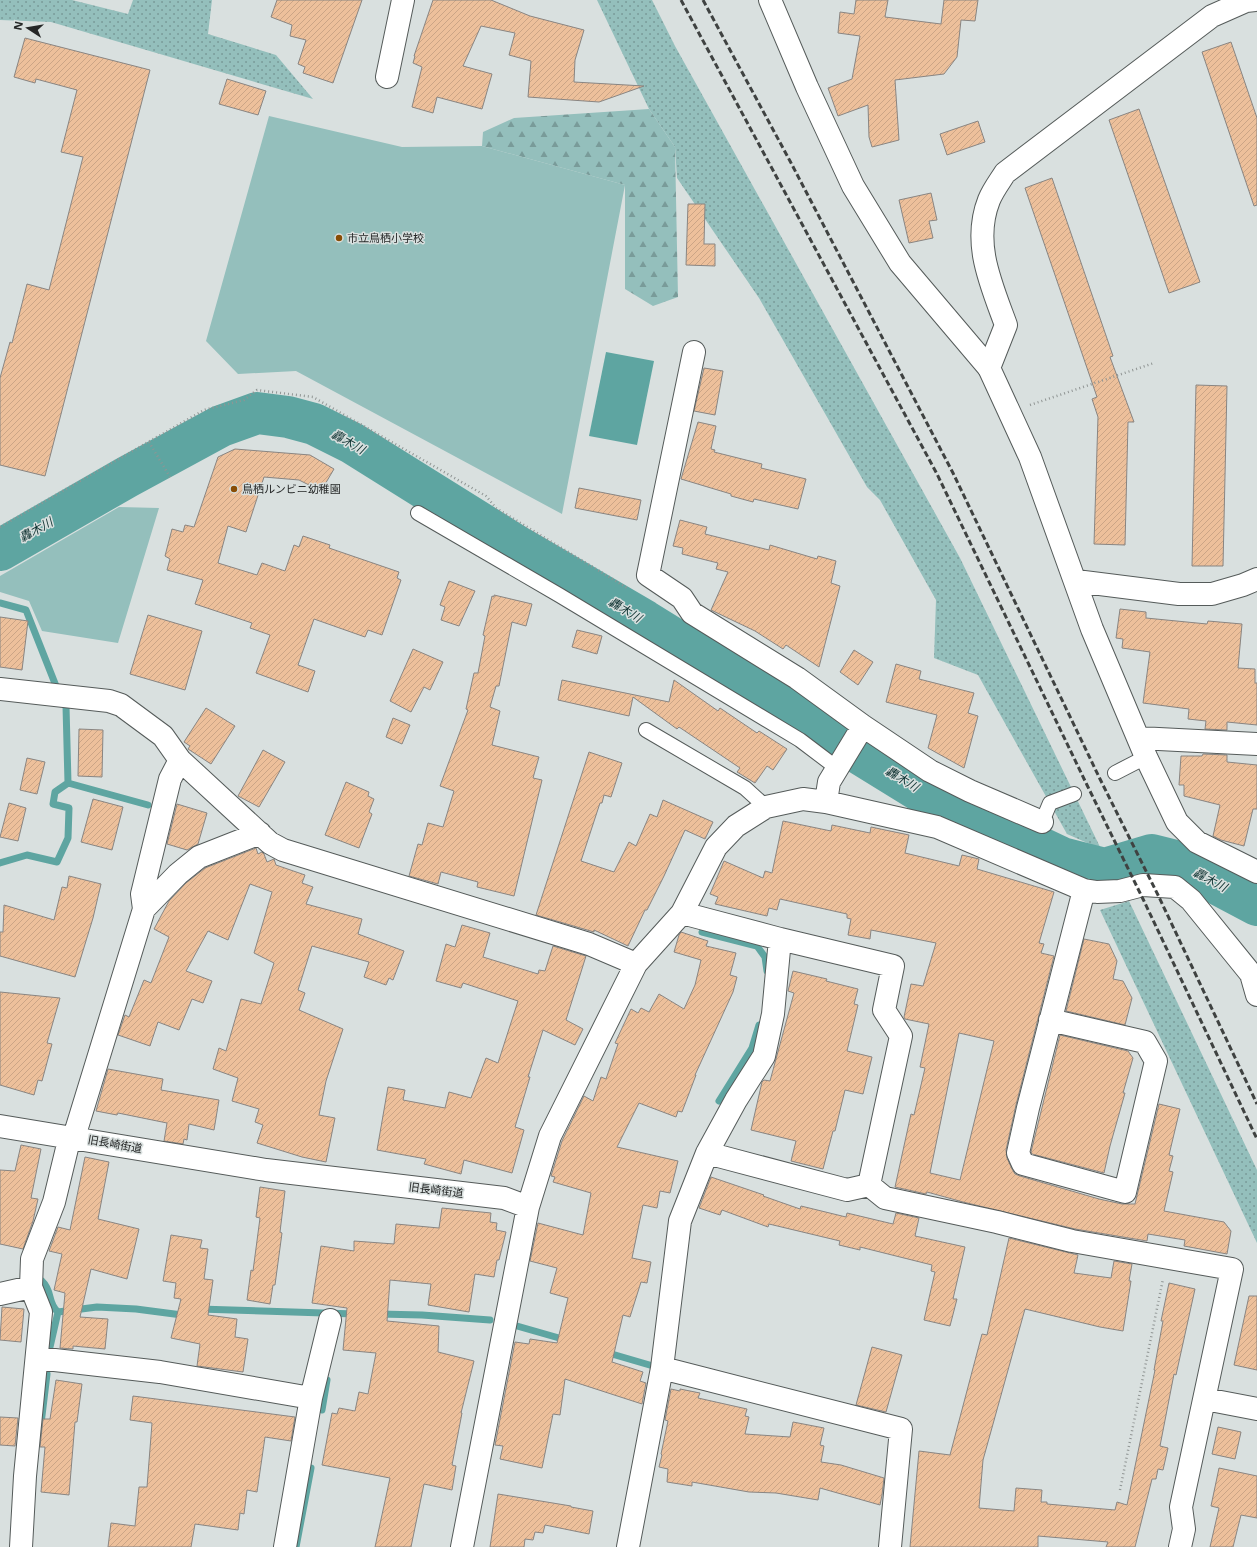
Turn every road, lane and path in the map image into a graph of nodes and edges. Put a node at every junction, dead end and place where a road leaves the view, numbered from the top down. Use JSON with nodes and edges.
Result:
{"nodes":[{"id":1,"x":403,"y":0,"type":"edge"},
{"id":2,"x":770,"y":0,"type":"edge"},
{"id":3,"x":1255,"y":0,"type":"edge"},
{"id":4,"x":387,"y":77,"type":"dead end"},
{"id":5,"x":694,"y":352,"type":"dead end"},
{"id":6,"x":1154,"y":363,"type":"dead end"},
{"id":7,"x":989,"y":368,"type":"junction"},
{"id":8,"x":1024,"y":407,"type":"dead end"},
{"id":9,"x":149,"y":442,"type":"dead end"},
{"id":10,"x":170,"y":477,"type":"dead end"},
{"id":11,"x":418,"y":513,"type":"dead end"},
{"id":12,"x":1257,"y":579,"type":"edge"},
{"id":13,"x":1076,"y":581,"type":"junction"},
{"id":14,"x":0,"y":689,"type":"edge"},
{"id":15,"x":863,"y":726,"type":"junction"},
{"id":16,"x":646,"y":730,"type":"dead end"},
{"id":17,"x":1257,"y":744,"type":"edge"},
{"id":18,"x":1143,"y":747,"type":"junction"},
{"id":19,"x":180,"y":760,"type":"junction"},
{"id":20,"x":837,"y":768,"type":"junction"},
{"id":21,"x":1115,"y":773,"type":"dead end"},
{"id":22,"x":1074,"y":794,"type":"dead end"},
{"id":23,"x":826,"y":802,"type":"junction"},
{"id":24,"x":766,"y":807,"type":"junction"},
{"id":25,"x":1042,"y":822,"type":"joint"},
{"id":26,"x":260,"y":833,"type":"junction"},
{"id":27,"x":1257,"y":872,"type":"edge"},
{"id":28,"x":1084,"y":890,"type":"junction"},
{"id":29,"x":144,"y":910,"type":"junction"},
{"id":30,"x":682,"y":914,"type":"junction"},
{"id":31,"x":780,"y":939,"type":"junction"},
{"id":32,"x":636,"y":964,"type":"junction"},
{"id":33,"x":1254,"y":970,"type":"edge"},
{"id":34,"x":1257,"y":995,"type":"edge"},
{"id":35,"x":1050,"y":1020,"type":"junction"},
{"id":36,"x":0,"y":1126,"type":"edge"},
{"id":37,"x":72,"y":1137,"type":"junction"},
{"id":38,"x":707,"y":1153,"type":"junction"},
{"id":39,"x":869,"y":1185,"type":"junction"},
{"id":40,"x":528,"y":1207,"type":"junction"},
{"id":41,"x":1167,"y":1258,"type":"junction"},
{"id":42,"x":31,"y":1287,"type":"junction"},
{"id":43,"x":0,"y":1294,"type":"edge"},
{"id":44,"x":330,"y":1320,"type":"dead end"},
{"id":45,"x":37,"y":1358,"type":"junction"},
{"id":46,"x":662,"y":1368,"type":"junction"},
{"id":47,"x":311,"y":1398,"type":"junction"},
{"id":48,"x":1204,"y":1399,"type":"junction"},
{"id":49,"x":1257,"y":1409,"type":"edge"},
{"id":50,"x":1120,"y":1490,"type":"dead end"},
{"id":51,"x":21,"y":1547,"type":"edge"},
{"id":52,"x":285,"y":1547,"type":"edge"},
{"id":53,"x":462,"y":1547,"type":"edge"},
{"id":54,"x":628,"y":1547,"type":"edge"},
{"id":55,"x":890,"y":1547,"type":"edge"},
{"id":56,"x":1180,"y":1547,"type":"edge"}],
"edges":[{"from":1,"to":4,"type":"street"},
{"from":2,"to":7,"type":"street"},
{"from":3,"to":7,"type":"street"},
{"from":5,"to":15,"type":"street"},
{"from":6,"to":8,"type":"path"},
{"from":7,"to":13,"type":"street"},
{"from":9,"to":10,"type":"path"},
{"from":11,"to":20,"type":"lane"},
{"from":12,"to":13,"type":"street"},
{"from":13,"to":18,"type":"street"},
{"from":14,"to":19,"type":"street"},
{"from":15,"to":20,"type":"street"},
{"from":15,"to":25,"type":"street"},
{"from":16,"to":24,"type":"lane"},
{"from":17,"to":18,"type":"street"},
{"from":18,"to":21,"type":"lane"},
{"from":18,"to":27,"type":"street"},
{"from":19,"to":26,"type":"street"},
{"from":19,"to":29,"type":"street"},
{"from":20,"to":23,"type":"street"},
{"from":22,"to":25,"type":"lane"},
{"from":23,"to":24,"type":"street"},
{"from":23,"to":28,"type":"street"},
{"from":24,"to":30,"type":"street"},
{"from":26,"to":29,"type":"street"},
{"from":26,"to":32,"type":"street"},
{"from":28,"to":33,"type":"street"},
{"from":28,"to":35,"type":"street"},
{"from":29,"to":37,"type":"street"},
{"from":30,"to":31,"type":"street"},
{"from":30,"to":32,"type":"street"},
{"from":31,"to":38,"type":"street"},
{"from":31,"to":39,"type":"street"},
{"from":32,"to":40,"type":"street"},
{"from":33,"to":34,"type":"street"},
{"from":35,"to":35,"type":"street"},
{"from":36,"to":37,"type":"street","name":"旧長崎街道"},
{"from":37,"to":40,"type":"street","name":"旧長崎街道"},
{"from":37,"to":42,"type":"street"},
{"from":38,"to":39,"type":"street"},
{"from":38,"to":46,"type":"street"},
{"from":39,"to":41,"type":"street"},
{"from":40,"to":53,"type":"street"},
{"from":41,"to":48,"type":"street"},
{"from":41,"to":50,"type":"path"},
{"from":42,"to":43,"type":"street"},
{"from":42,"to":45,"type":"street"},
{"from":44,"to":47,"type":"street"},
{"from":45,"to":47,"type":"street"},
{"from":45,"to":51,"type":"street"},
{"from":46,"to":54,"type":"street"},
{"from":46,"to":55,"type":"street"},
{"from":47,"to":52,"type":"street"},
{"from":48,"to":49,"type":"street"},
{"from":48,"to":56,"type":"street"}]}
